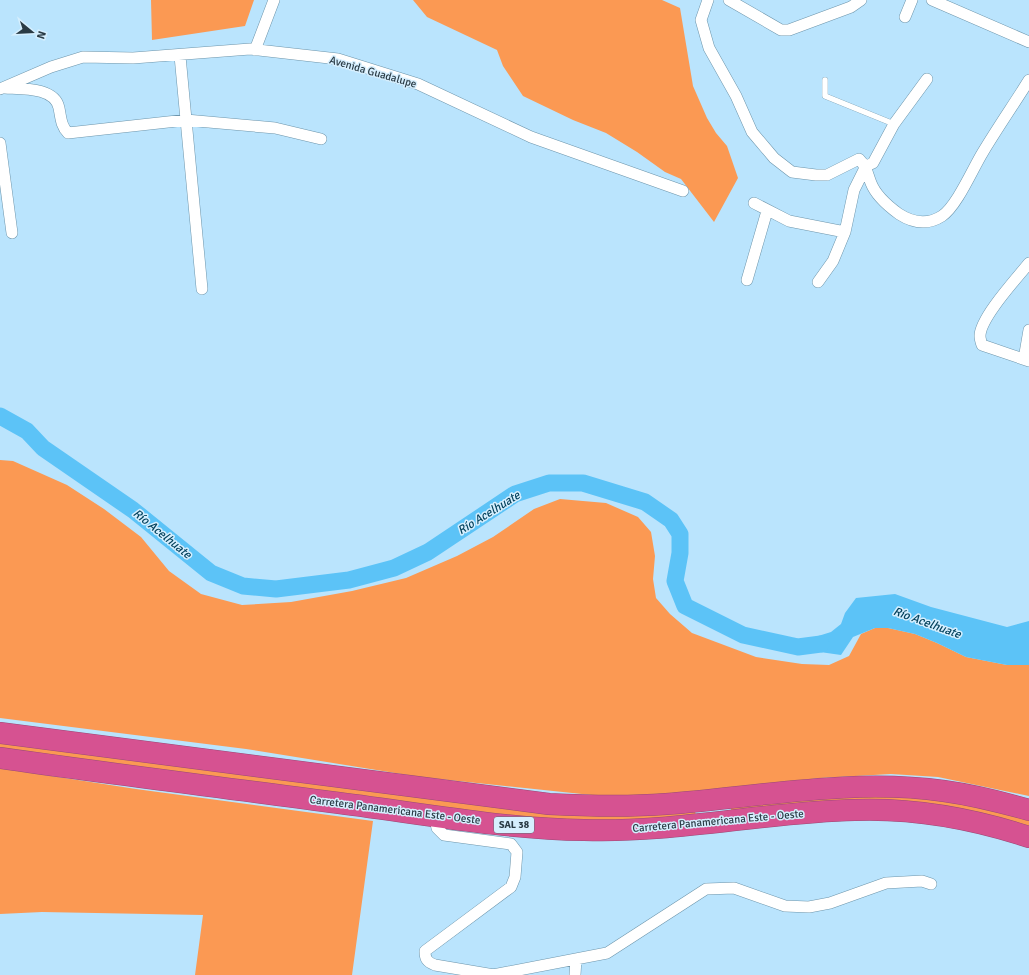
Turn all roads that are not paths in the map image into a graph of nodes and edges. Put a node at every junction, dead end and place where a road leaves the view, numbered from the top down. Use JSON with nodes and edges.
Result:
{"nodes":[{"id":1,"x":274,"y":0,"type":"edge"},
{"id":2,"x":708,"y":0,"type":"edge"},
{"id":3,"x":729,"y":0,"type":"edge"},
{"id":4,"x":861,"y":0,"type":"edge"},
{"id":5,"x":912,"y":0,"type":"edge"},
{"id":6,"x":932,"y":0,"type":"edge"},
{"id":7,"x":905,"y":17,"type":"dead end"},
{"id":8,"x":1029,"y":42,"type":"edge"},
{"id":9,"x":255,"y":50,"type":"junction"},
{"id":10,"x":180,"y":56,"type":"junction"},
{"id":11,"x":927,"y":79,"type":"dead end"},
{"id":12,"x":825,"y":80,"type":"dead end"},
{"id":13,"x":1029,"y":80,"type":"edge"},
{"id":14,"x":1,"y":88,"type":"edge"},
{"id":15,"x":186,"y":120,"type":"junction"},
{"id":16,"x":894,"y":124,"type":"junction"},
{"id":17,"x":321,"y":139,"type":"dead end"},
{"id":18,"x":0,"y":143,"type":"edge"},
{"id":19,"x":866,"y":166,"type":"junction"},
{"id":20,"x":683,"y":190,"type":"dead end"},
{"id":21,"x":754,"y":203,"type":"dead end"},
{"id":22,"x":767,"y":211,"type":"junction"},
{"id":23,"x":844,"y":232,"type":"junction"},
{"id":24,"x":12,"y":233,"type":"dead end"},
{"id":25,"x":1029,"y":262,"type":"edge"},
{"id":26,"x":747,"y":280,"type":"dead end"},
{"id":27,"x":818,"y":282,"type":"dead end"},
{"id":28,"x":202,"y":290,"type":"dead end"},
{"id":29,"x":1029,"y":330,"type":"edge"},
{"id":30,"x":1027,"y":360,"type":"edge"},
{"id":31,"x":0,"y":733,"type":"edge"},
{"id":32,"x":0,"y":758,"type":"edge"},
{"id":33,"x":734,"y":797,"type":"junction"},
{"id":34,"x":693,"y":801,"type":"junction"},
{"id":35,"x":1029,"y":810,"type":"edge"},
{"id":36,"x":434,"y":815,"type":"junction"},
{"id":37,"x":736,"y":821,"type":"junction"},
{"id":38,"x":697,"y":825,"type":"junction"},
{"id":39,"x":1029,"y":837,"type":"edge"},
{"id":40,"x":931,"y":884,"type":"dead end"},
{"id":41,"x":576,"y":959,"type":"junction"},
{"id":42,"x":494,"y":975,"type":"edge"},
{"id":43,"x":575,"y":975,"type":"edge"}],
"edges":[{"from":1,"to":9,"type":"street"},
{"from":2,"to":19,"type":"street"},
{"from":3,"to":4,"type":"street"},
{"from":5,"to":7,"type":"street"},
{"from":6,"to":8,"type":"street"},
{"from":9,"to":10,"type":"street","name":"Avenida Guadalupe"},
{"from":9,"to":20,"type":"street","name":"Avenida Guadalupe"},
{"from":10,"to":14,"type":"street","name":"Avenida Guadalupe"},
{"from":10,"to":15,"type":"street"},
{"from":11,"to":16,"type":"street"},
{"from":12,"to":16,"type":"lane"},
{"from":13,"to":19,"type":"street"},
{"from":14,"to":15,"type":"street"},
{"from":15,"to":17,"type":"street"},
{"from":15,"to":28,"type":"street"},
{"from":16,"to":19,"type":"street"},
{"from":18,"to":24,"type":"street"},
{"from":19,"to":23,"type":"street"},
{"from":21,"to":22,"type":"street"},
{"from":22,"to":23,"type":"street"},
{"from":22,"to":26,"type":"street"},
{"from":23,"to":27,"type":"street"},
{"from":25,"to":30,"type":"street"},
{"from":29,"to":30,"type":"street"},
{"from":31,"to":34,"type":"highway","name":"Carretera Panamericana Este - Oeste","number":"SAL 38"},
{"from":32,"to":36,"type":"highway","name":"Carretera Panamericana Este - Oeste","number":"SAL 38"},
{"from":33,"to":34,"type":"highway","name":"Carretera Panamericana Este - Oeste","number":"SAL 38"},
{"from":33,"to":35,"type":"highway","name":"Carretera Panamericana Este - Oeste","number":"SAL 38"},
{"from":33,"to":37,"type":"highway"},
{"from":34,"to":38,"type":"highway"},
{"from":36,"to":38,"type":"highway","name":"Carretera Panamericana Este - Oeste","number":"SAL 38"},
{"from":36,"to":42,"type":"street"},
{"from":37,"to":38,"type":"highway","name":"Carretera Panamericana Este - Oeste","number":"SAL 38"},
{"from":37,"to":39,"type":"highway","name":"Carretera Panamericana Este - Oeste","number":"SAL 38"},
{"from":40,"to":41,"type":"street"},
{"from":41,"to":42,"type":"street"},
{"from":41,"to":43,"type":"street"}]}
